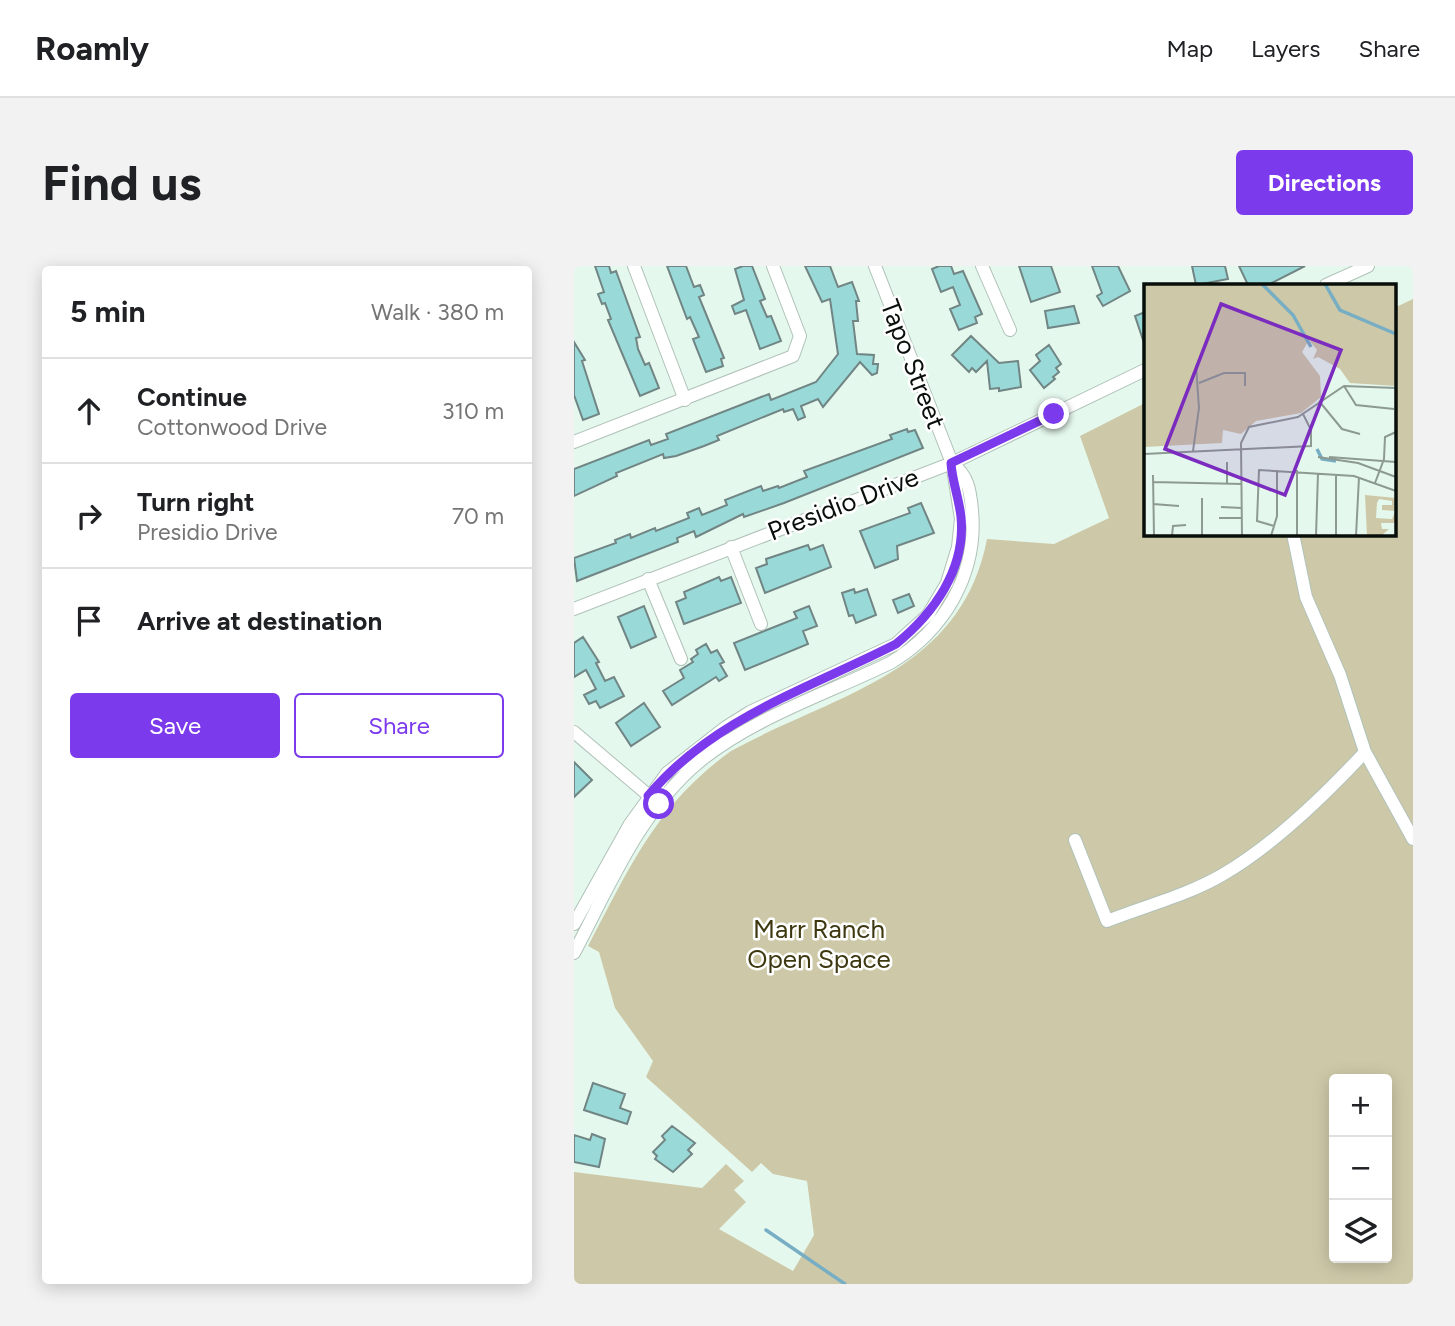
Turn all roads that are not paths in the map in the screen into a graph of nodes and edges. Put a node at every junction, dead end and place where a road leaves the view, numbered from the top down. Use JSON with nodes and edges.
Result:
{"nodes":[{"id":1,"x":634,"y":266,"type":"edge"},
{"id":2,"x":773,"y":266,"type":"edge"},
{"id":3,"x":875,"y":266,"type":"edge"},
{"id":4,"x":982,"y":266,"type":"edge"},
{"id":5,"x":1368,"y":266,"type":"edge"},
{"id":6,"x":1328,"y":284,"type":"edge"},
{"id":7,"x":1010,"y":330,"type":"dead end"},
{"id":8,"x":1144,"y":370,"type":"edge"},
{"id":9,"x":685,"y":400,"type":"junction"},
{"id":10,"x":574,"y":442,"type":"edge"},
{"id":11,"x":951,"y":463,"type":"junction"},
{"id":12,"x":1293,"y":536,"type":"edge"},
{"id":13,"x":730,"y":547,"type":"junction"},
{"id":14,"x":648,"y":579,"type":"junction"},
{"id":15,"x":574,"y":609,"type":"edge"},
{"id":16,"x":761,"y":624,"type":"dead end"},
{"id":17,"x":681,"y":659,"type":"dead end"},
{"id":18,"x":574,"y":732,"type":"edge"},
{"id":19,"x":1365,"y":752,"type":"junction"},
{"id":20,"x":648,"y":796,"type":"junction"},
{"id":21,"x":659,"y":804,"type":"junction"},
{"id":22,"x":1075,"y":839,"type":"dead end"},
{"id":23,"x":1413,"y":839,"type":"edge"},
{"id":24,"x":578,"y":922,"type":"edge"},
{"id":25,"x":574,"y":953,"type":"edge"}],
"edges":[{"from":1,"to":9,"type":"street"},
{"from":2,"to":9,"type":"street"},
{"from":3,"to":11,"type":"street","name":"Tapo Street"},
{"from":4,"to":7,"type":"street"},
{"from":5,"to":6,"type":"street"},
{"from":8,"to":11,"type":"street","name":"Presidio Drive"},
{"from":9,"to":10,"type":"street"},
{"from":11,"to":13,"type":"street","name":"Presidio Drive"},
{"from":11,"to":20,"type":"street"},
{"from":11,"to":21,"type":"street"},
{"from":12,"to":19,"type":"street"},
{"from":13,"to":14,"type":"street","name":"Presidio Drive"},
{"from":13,"to":16,"type":"street"},
{"from":14,"to":15,"type":"street","name":"Presidio Drive"},
{"from":14,"to":17,"type":"street"},
{"from":18,"to":20,"type":"street"},
{"from":19,"to":22,"type":"street"},
{"from":19,"to":23,"type":"street"},
{"from":20,"to":21,"type":"street"},
{"from":20,"to":24,"type":"street"},
{"from":21,"to":24,"type":"street"},
{"from":24,"to":25,"type":"street"}]}
